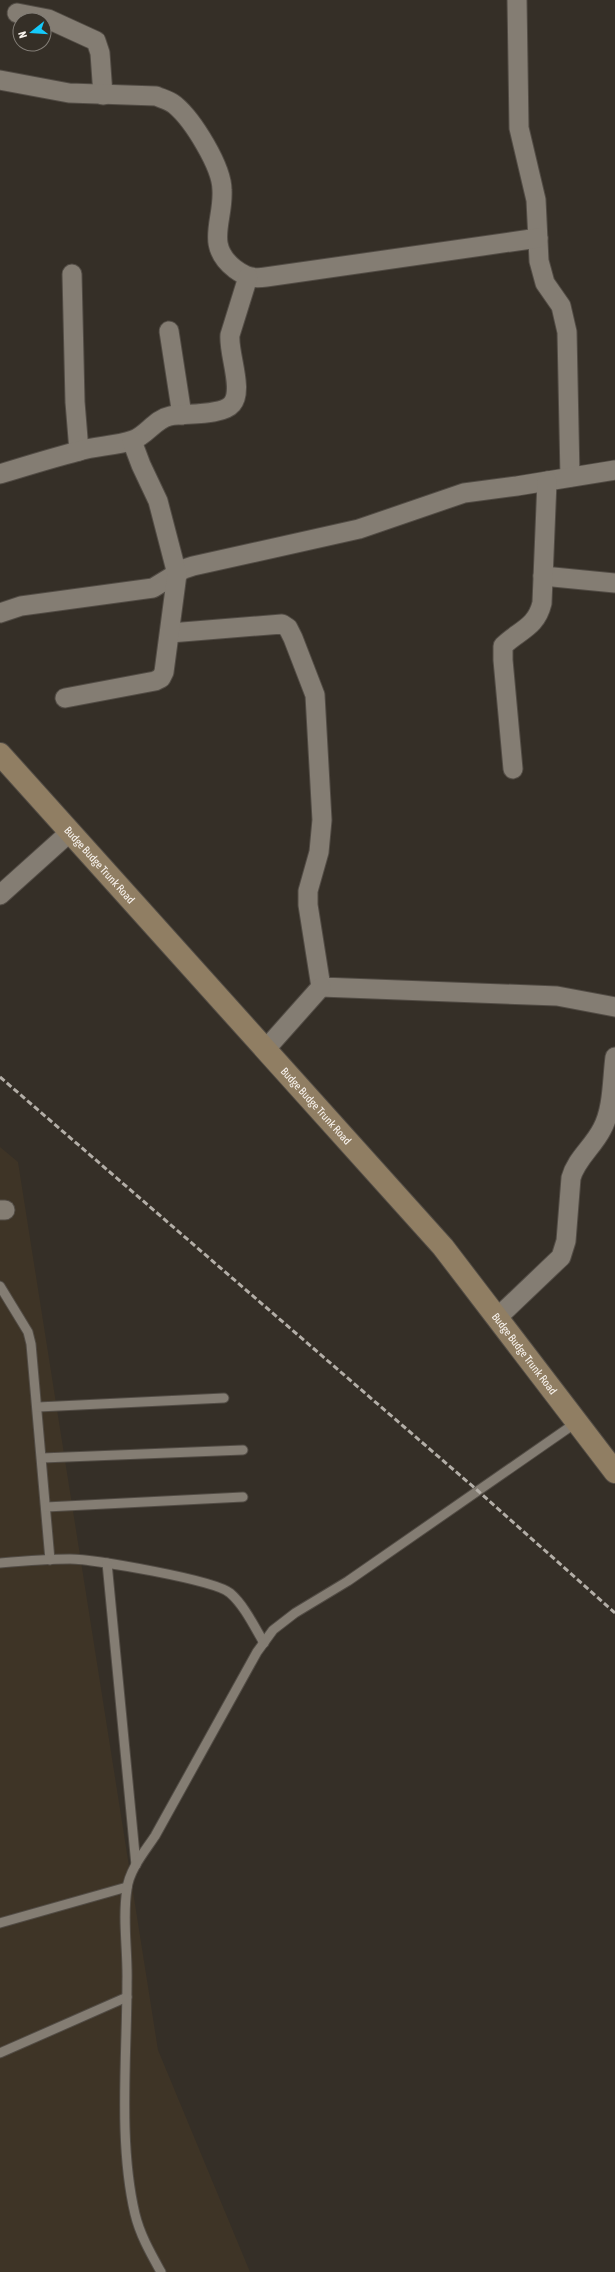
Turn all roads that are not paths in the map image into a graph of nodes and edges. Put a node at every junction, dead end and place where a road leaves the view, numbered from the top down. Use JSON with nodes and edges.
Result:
{"nodes":[{"id":1,"x":517,"y":0,"type":"edge"},
{"id":2,"x":52,"y":21,"type":"edge"},
{"id":3,"x":0,"y":80,"type":"edge"},
{"id":4,"x":104,"y":95,"type":"junction"},
{"id":5,"x":538,"y":238,"type":"junction"},
{"id":6,"x":72,"y":274,"type":"dead end"},
{"id":7,"x":248,"y":277,"type":"junction"},
{"id":8,"x":169,"y":331,"type":"dead end"},
{"id":9,"x":182,"y":415,"type":"junction"},
{"id":10,"x":132,"y":441,"type":"junction"},
{"id":11,"x":79,"y":451,"type":"junction"},
{"id":12,"x":615,"y":470,"type":"edge"},
{"id":13,"x":0,"y":474,"type":"edge"},
{"id":14,"x":570,"y":477,"type":"junction"},
{"id":15,"x":547,"y":481,"type":"junction"},
{"id":16,"x":177,"y":574,"type":"junction"},
{"id":17,"x":543,"y":576,"type":"junction"},
{"id":18,"x":615,"y":583,"type":"edge"},
{"id":19,"x":0,"y":613,"type":"edge"},
{"id":20,"x":170,"y":633,"type":"junction"},
{"id":21,"x":65,"y":698,"type":"dead end"},
{"id":22,"x":0,"y":754,"type":"edge"},
{"id":23,"x":513,"y":769,"type":"dead end"},
{"id":24,"x":68,"y":833,"type":"junction"},
{"id":25,"x":0,"y":895,"type":"edge"},
{"id":26,"x":321,"y":986,"type":"junction"},
{"id":27,"x":615,"y":1008,"type":"edge"},
{"id":28,"x":265,"y":1050,"type":"junction"},
{"id":29,"x":615,"y":1057,"type":"edge"},
{"id":30,"x":0,"y":1286,"type":"edge"},
{"id":31,"x":498,"y":1318,"type":"junction"},
{"id":32,"x":224,"y":1398,"type":"dead end"},
{"id":33,"x":38,"y":1407,"type":"junction"},
{"id":34,"x":577,"y":1422,"type":"junction"},
{"id":35,"x":243,"y":1450,"type":"dead end"},
{"id":36,"x":42,"y":1458,"type":"junction"},
{"id":37,"x":615,"y":1472,"type":"edge"},
{"id":38,"x":243,"y":1496,"type":"dead end"},
{"id":39,"x":46,"y":1507,"type":"junction"},
{"id":40,"x":50,"y":1560,"type":"junction"},
{"id":41,"x":0,"y":1563,"type":"edge"},
{"id":42,"x":107,"y":1563,"type":"junction"},
{"id":43,"x":264,"y":1643,"type":"junction"},
{"id":44,"x":136,"y":1865,"type":"junction"},
{"id":45,"x":127,"y":1887,"type":"junction"},
{"id":46,"x":0,"y":1923,"type":"edge"},
{"id":47,"x":127,"y":1997,"type":"junction"},
{"id":48,"x":0,"y":2053,"type":"edge"},
{"id":49,"x":161,"y":2272,"type":"edge"}],
"edges":[{"from":1,"to":5,"type":"street"},
{"from":2,"to":4,"type":"street"},
{"from":3,"to":4,"type":"street"},
{"from":4,"to":7,"type":"street"},
{"from":5,"to":7,"type":"street"},
{"from":5,"to":14,"type":"street"},
{"from":6,"to":11,"type":"street"},
{"from":7,"to":9,"type":"street"},
{"from":8,"to":9,"type":"street"},
{"from":9,"to":10,"type":"street"},
{"from":10,"to":11,"type":"street"},
{"from":10,"to":16,"type":"street"},
{"from":11,"to":13,"type":"street"},
{"from":12,"to":14,"type":"street"},
{"from":14,"to":15,"type":"street"},
{"from":15,"to":16,"type":"street"},
{"from":15,"to":17,"type":"street"},
{"from":16,"to":19,"type":"street"},
{"from":16,"to":20,"type":"street"},
{"from":17,"to":18,"type":"street"},
{"from":17,"to":23,"type":"street"},
{"from":20,"to":21,"type":"street"},
{"from":20,"to":26,"type":"street"},
{"from":22,"to":24,"type":"main road","name":"Budge Budge Trunk Road"},
{"from":24,"to":25,"type":"street"},
{"from":24,"to":28,"type":"main road","name":"Budge Budge Trunk Road"},
{"from":26,"to":27,"type":"street"},
{"from":26,"to":28,"type":"street"},
{"from":28,"to":31,"type":"main road","name":"Budge Budge Trunk Road"},
{"from":29,"to":31,"type":"street"},
{"from":30,"to":33,"type":"lane"},
{"from":31,"to":34,"type":"main road","name":"Budge Budge Trunk Road"},
{"from":32,"to":33,"type":"lane"},
{"from":33,"to":36,"type":"lane"},
{"from":34,"to":37,"type":"main road","name":"Budge Budge Trunk Road"},
{"from":34,"to":43,"type":"lane"},
{"from":35,"to":36,"type":"lane"},
{"from":36,"to":39,"type":"lane"},
{"from":38,"to":39,"type":"lane"},
{"from":39,"to":40,"type":"lane"},
{"from":40,"to":41,"type":"lane"},
{"from":40,"to":42,"type":"lane"},
{"from":42,"to":43,"type":"lane"},
{"from":42,"to":44,"type":"lane"},
{"from":43,"to":44,"type":"lane"},
{"from":44,"to":45,"type":"lane"},
{"from":45,"to":46,"type":"lane"},
{"from":45,"to":47,"type":"lane"},
{"from":47,"to":48,"type":"lane"},
{"from":47,"to":49,"type":"lane"}]}
